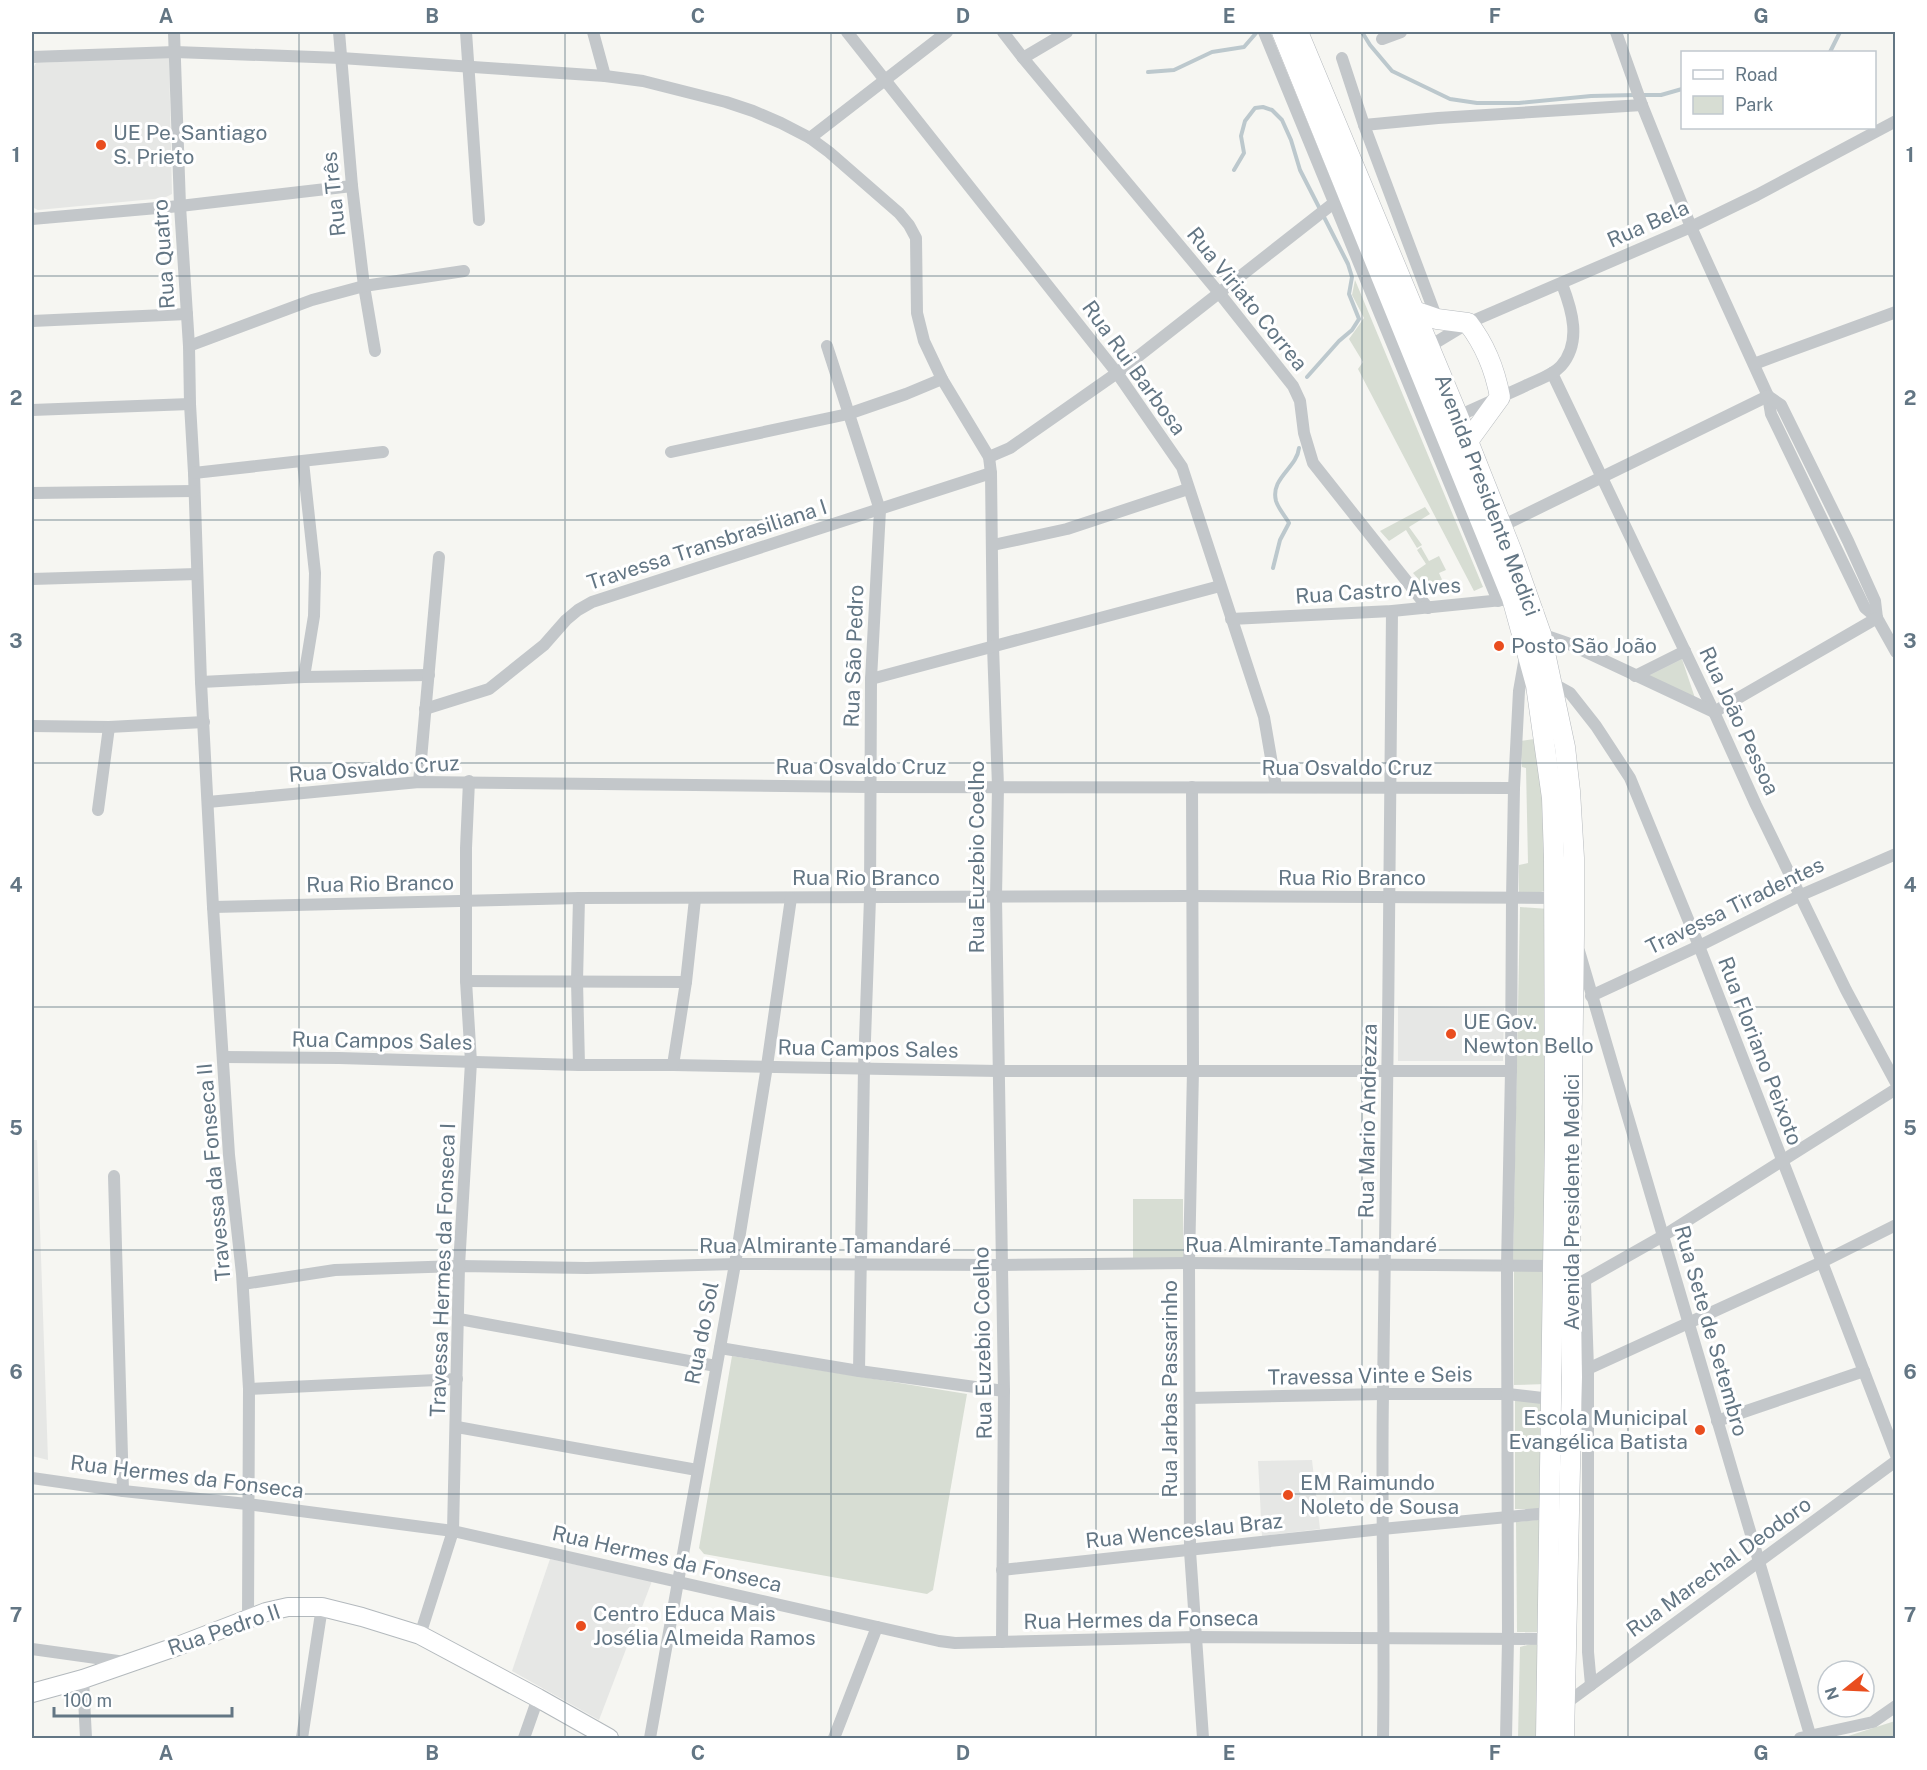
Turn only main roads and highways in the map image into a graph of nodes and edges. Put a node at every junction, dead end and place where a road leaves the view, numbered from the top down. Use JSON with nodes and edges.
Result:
{"nodes":[{"id":1,"x":1281,"y":32,"type":"edge"},
{"id":2,"x":1298,"y":32,"type":"edge"},
{"id":3,"x":1414,"y":311,"type":"junction"},
{"id":4,"x":1421,"y":351,"type":"junction"},
{"id":5,"x":1450,"y":420,"type":"junction"},
{"id":6,"x":1468,"y":441,"type":"junction"},
{"id":7,"x":1512,"y":597,"type":"junction"},
{"id":8,"x":1564,"y":858,"type":"junction"},
{"id":9,"x":1551,"y":1432,"type":"junction"},
{"id":10,"x":1570,"y":1433,"type":"junction"},
{"id":11,"x":1546,"y":1738,"type":"edge"},
{"id":12,"x":1564,"y":1738,"type":"edge"}],
"edges":[{"from":1,"to":4,"type":"main road","name":"Avenida Presidente Medici"},
{"from":2,"to":3,"type":"main road","name":"Avenida Presidente Medici"},
{"from":3,"to":4,"type":"main road","name":"Avenida Presidente Medici"},
{"from":3,"to":6,"type":"main road"},
{"from":4,"to":5,"type":"main road","name":"Avenida Presidente Medici"},
{"from":5,"to":6,"type":"main road","name":"Avenida Presidente Medici"},
{"from":5,"to":7,"type":"main road","name":"Avenida Presidente Medici"},
{"from":6,"to":7,"type":"main road","name":"Avenida Presidente Medici"},
{"from":7,"to":8,"type":"main road","name":"Avenida Presidente Medici"},
{"from":8,"to":9,"type":"main road","name":"Avenida Presidente Medici"},
{"from":8,"to":10,"type":"main road","name":"Avenida Presidente Medici"},
{"from":9,"to":10,"type":"main road"},
{"from":9,"to":11,"type":"main road","name":"Avenida Presidente Medici"},
{"from":10,"to":12,"type":"main road","name":"Avenida Presidente Medici"}]}
